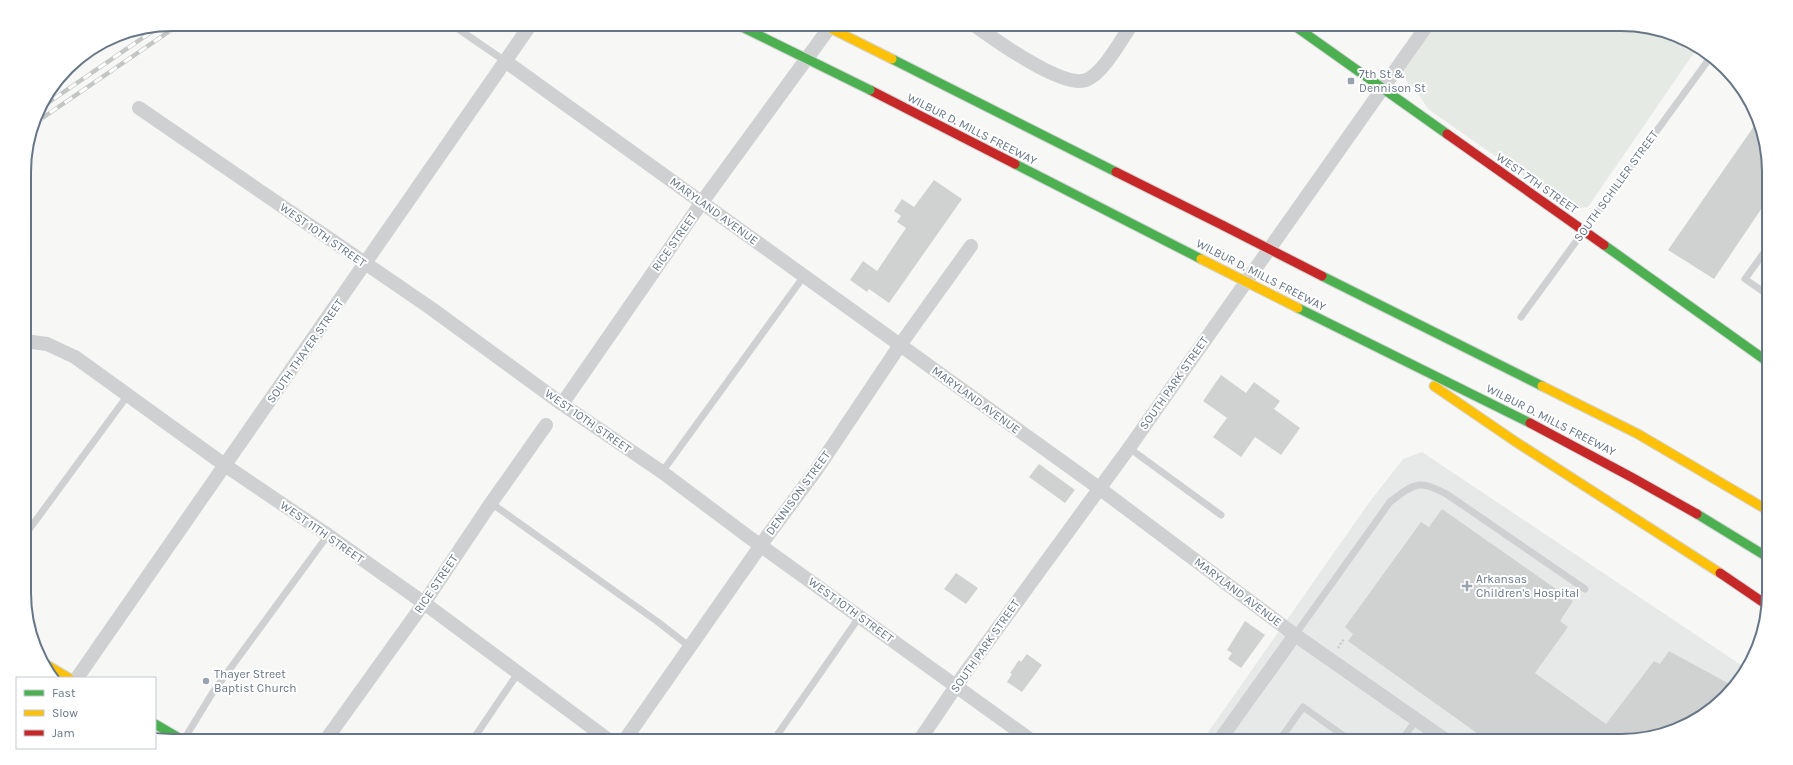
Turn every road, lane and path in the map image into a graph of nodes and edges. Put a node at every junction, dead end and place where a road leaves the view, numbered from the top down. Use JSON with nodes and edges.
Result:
{"nodes":[{"id":1,"x":460,"y":31,"type":"edge"},
{"id":2,"x":526,"y":31,"type":"edge"},
{"id":3,"x":750,"y":31,"type":"edge"},
{"id":4,"x":827,"y":31,"type":"edge"},
{"id":5,"x":836,"y":31,"type":"edge"},
{"id":6,"x":984,"y":31,"type":"edge"},
{"id":7,"x":1127,"y":31,"type":"edge"},
{"id":8,"x":1302,"y":31,"type":"edge"},
{"id":9,"x":1423,"y":31,"type":"edge"},
{"id":10,"x":505,"y":61,"type":"junction"},
{"id":11,"x":1708,"y":61,"type":"edge"},
{"id":12,"x":1383,"y":88,"type":"junction"},
{"id":13,"x":139,"y":108,"type":"dead end"},
{"id":14,"x":702,"y":202,"type":"junction"},
{"id":15,"x":1584,"y":231,"type":"junction"},
{"id":16,"x":971,"y":246,"type":"dead end"},
{"id":17,"x":1762,"y":256,"type":"edge"},
{"id":18,"x":365,"y":264,"type":"junction"},
{"id":19,"x":804,"y":276,"type":"junction"},
{"id":20,"x":1762,"y":291,"type":"edge"},
{"id":21,"x":1521,"y":317,"type":"dead end"},
{"id":22,"x":31,"y":342,"type":"edge"},
{"id":23,"x":1372,"y":343,"type":"junction"},
{"id":24,"x":900,"y":345,"type":"junction"},
{"id":25,"x":1762,"y":358,"type":"edge"},
{"id":26,"x":128,"y":395,"type":"junction"},
{"id":27,"x":562,"y":404,"type":"junction"},
{"id":28,"x":546,"y":425,"type":"dead end"},
{"id":29,"x":1129,"y":448,"type":"junction"},
{"id":30,"x":1677,"y":456,"type":"junction"},
{"id":31,"x":226,"y":466,"type":"junction"},
{"id":32,"x":662,"y":472,"type":"junction"},
{"id":33,"x":1735,"y":480,"type":"dead end"},
{"id":34,"x":1099,"y":488,"type":"junction"},
{"id":35,"x":491,"y":503,"type":"junction"},
{"id":36,"x":1762,"y":507,"type":"edge"},
{"id":37,"x":1221,"y":514,"type":"dead end"},
{"id":38,"x":31,"y":527,"type":"edge"},
{"id":39,"x":328,"y":535,"type":"junction"},
{"id":40,"x":760,"y":546,"type":"junction"},
{"id":41,"x":1762,"y":554,"type":"edge"},
{"id":42,"x":1585,"y":589,"type":"dead end"},
{"id":43,"x":1762,"y":602,"type":"edge"},
{"id":44,"x":424,"y":603,"type":"junction"},
{"id":45,"x":860,"y":616,"type":"junction"},
{"id":46,"x":1295,"y":635,"type":"junction"},
{"id":47,"x":1344,"y":639,"type":"dead end"},
{"id":48,"x":690,"y":647,"type":"junction"},
{"id":49,"x":1338,"y":648,"type":"dead end"},
{"id":50,"x":53,"y":668,"type":"edge"},
{"id":51,"x":518,"y":673,"type":"junction"},
{"id":52,"x":67,"y":677,"type":"edge"},
{"id":53,"x":78,"y":677,"type":"edge"},
{"id":54,"x":957,"y":687,"type":"junction"},
{"id":55,"x":1417,"y":719,"type":"junction"},
{"id":56,"x":156,"y":725,"type":"edge"},
{"id":57,"x":1339,"y":733,"type":"edge"},
{"id":58,"x":172,"y":734,"type":"edge"},
{"id":59,"x":188,"y":734,"type":"edge"},
{"id":60,"x":330,"y":734,"type":"edge"},
{"id":61,"x":477,"y":734,"type":"edge"},
{"id":62,"x":601,"y":734,"type":"edge"},
{"id":63,"x":629,"y":734,"type":"edge"},
{"id":64,"x":778,"y":734,"type":"edge"},
{"id":65,"x":924,"y":734,"type":"edge"},
{"id":66,"x":1022,"y":734,"type":"edge"},
{"id":67,"x":1224,"y":734,"type":"edge"},
{"id":68,"x":1283,"y":734,"type":"edge"},
{"id":69,"x":1406,"y":734,"type":"edge"},
{"id":70,"x":1437,"y":734,"type":"edge"}],
"edges":[{"from":1,"to":10,"type":"lane"},
{"from":2,"to":10,"type":"street","name":"SOUTH THAYER STREET"},
{"from":3,"to":23,"type":"main road","name":"WILBUR D. MILLS FREEWAY","bridge":true},
{"from":4,"to":14,"type":"street","name":"RICE STREET"},
{"from":5,"to":30,"type":"main road","bridge":true},
{"from":6,"to":7,"type":"street"},
{"from":8,"to":12,"type":"main road","name":"WEST 7TH STREET"},
{"from":9,"to":12,"type":"street","name":"SOUTH PARK STREET"},
{"from":10,"to":14,"type":"street","name":"MARYLAND AVENUE"},
{"from":10,"to":18,"type":"street","name":"SOUTH THAYER STREET"},
{"from":11,"to":15,"type":"lane","name":"SOUTH SCHILLER STREET"},
{"from":12,"to":15,"type":"main road","name":"WEST 7TH STREET"},
{"from":12,"to":29,"type":"street","name":"SOUTH PARK STREET"},
{"from":13,"to":18,"type":"street","name":"WEST 10TH STREET"},
{"from":14,"to":19,"type":"street","name":"MARYLAND AVENUE"},
{"from":14,"to":27,"type":"street","name":"RICE STREET"},
{"from":15,"to":21,"type":"lane","name":"SOUTH SCHILLER STREET"},
{"from":15,"to":25,"type":"main road","name":"WEST 7TH STREET"},
{"from":16,"to":24,"type":"street","name":"DENNISON STREET"},
{"from":17,"to":20,"type":"lane"},
{"from":18,"to":27,"type":"street","name":"WEST 10TH STREET"},
{"from":18,"to":31,"type":"street","name":"SOUTH THAYER STREET"},
{"from":19,"to":24,"type":"street","name":"MARYLAND AVENUE"},
{"from":19,"to":32,"type":"lane"},
{"from":22,"to":26,"type":"street","name":"WEST 11TH STREET"},
{"from":23,"to":41,"type":"main road","name":"WILBUR D. MILLS FREEWAY"},
{"from":23,"to":43,"type":"main road"},
{"from":24,"to":34,"type":"street","name":"MARYLAND AVENUE"},
{"from":24,"to":40,"type":"street","name":"DENNISON STREET"},
{"from":26,"to":31,"type":"street","name":"WEST 11TH STREET"},
{"from":26,"to":38,"type":"lane"},
{"from":27,"to":32,"type":"street","name":"WEST 10TH STREET"},
{"from":28,"to":35,"type":"street","name":"RICE STREET"},
{"from":29,"to":34,"type":"street","name":"SOUTH PARK STREET"},
{"from":29,"to":37,"type":"lane"},
{"from":30,"to":33,"type":"main road"},
{"from":30,"to":36,"type":"main road"},
{"from":31,"to":39,"type":"street","name":"WEST 11TH STREET"},
{"from":31,"to":53,"type":"street","name":"SOUTH THAYER STREET"},
{"from":32,"to":40,"type":"street","name":"WEST 10TH STREET"},
{"from":34,"to":46,"type":"street","name":"MARYLAND AVENUE"},
{"from":34,"to":54,"type":"street","name":"SOUTH PARK STREET"},
{"from":35,"to":44,"type":"street","name":"RICE STREET"},
{"from":35,"to":48,"type":"lane"},
{"from":39,"to":44,"type":"street","name":"WEST 11TH STREET"},
{"from":39,"to":59,"type":"lane"},
{"from":40,"to":45,"type":"street","name":"WEST 10TH STREET"},
{"from":40,"to":48,"type":"street","name":"DENNISON STREET"},
{"from":42,"to":46,"type":"lane"},
{"from":44,"to":51,"type":"street","name":"WEST 11TH STREET"},
{"from":44,"to":60,"type":"street","name":"RICE STREET"},
{"from":45,"to":54,"type":"street","name":"WEST 10TH STREET"},
{"from":45,"to":64,"type":"lane"},
{"from":46,"to":55,"type":"street","name":"MARYLAND AVENUE"},
{"from":46,"to":67,"type":"street"},
{"from":47,"to":49,"type":"path"},
{"from":48,"to":63,"type":"street","name":"DENNISON STREET"},
{"from":50,"to":52,"type":"main road"},
{"from":51,"to":61,"type":"lane"},
{"from":51,"to":62,"type":"street","name":"WEST 11TH STREET"},
{"from":54,"to":65,"type":"street","name":"SOUTH PARK STREET"},
{"from":54,"to":66,"type":"street","name":"WEST 10TH STREET"},
{"from":55,"to":69,"type":"lane"},
{"from":55,"to":70,"type":"street","name":"MARYLAND AVENUE"},
{"from":56,"to":58,"type":"main road"},
{"from":57,"to":68,"type":"lane"}]}
